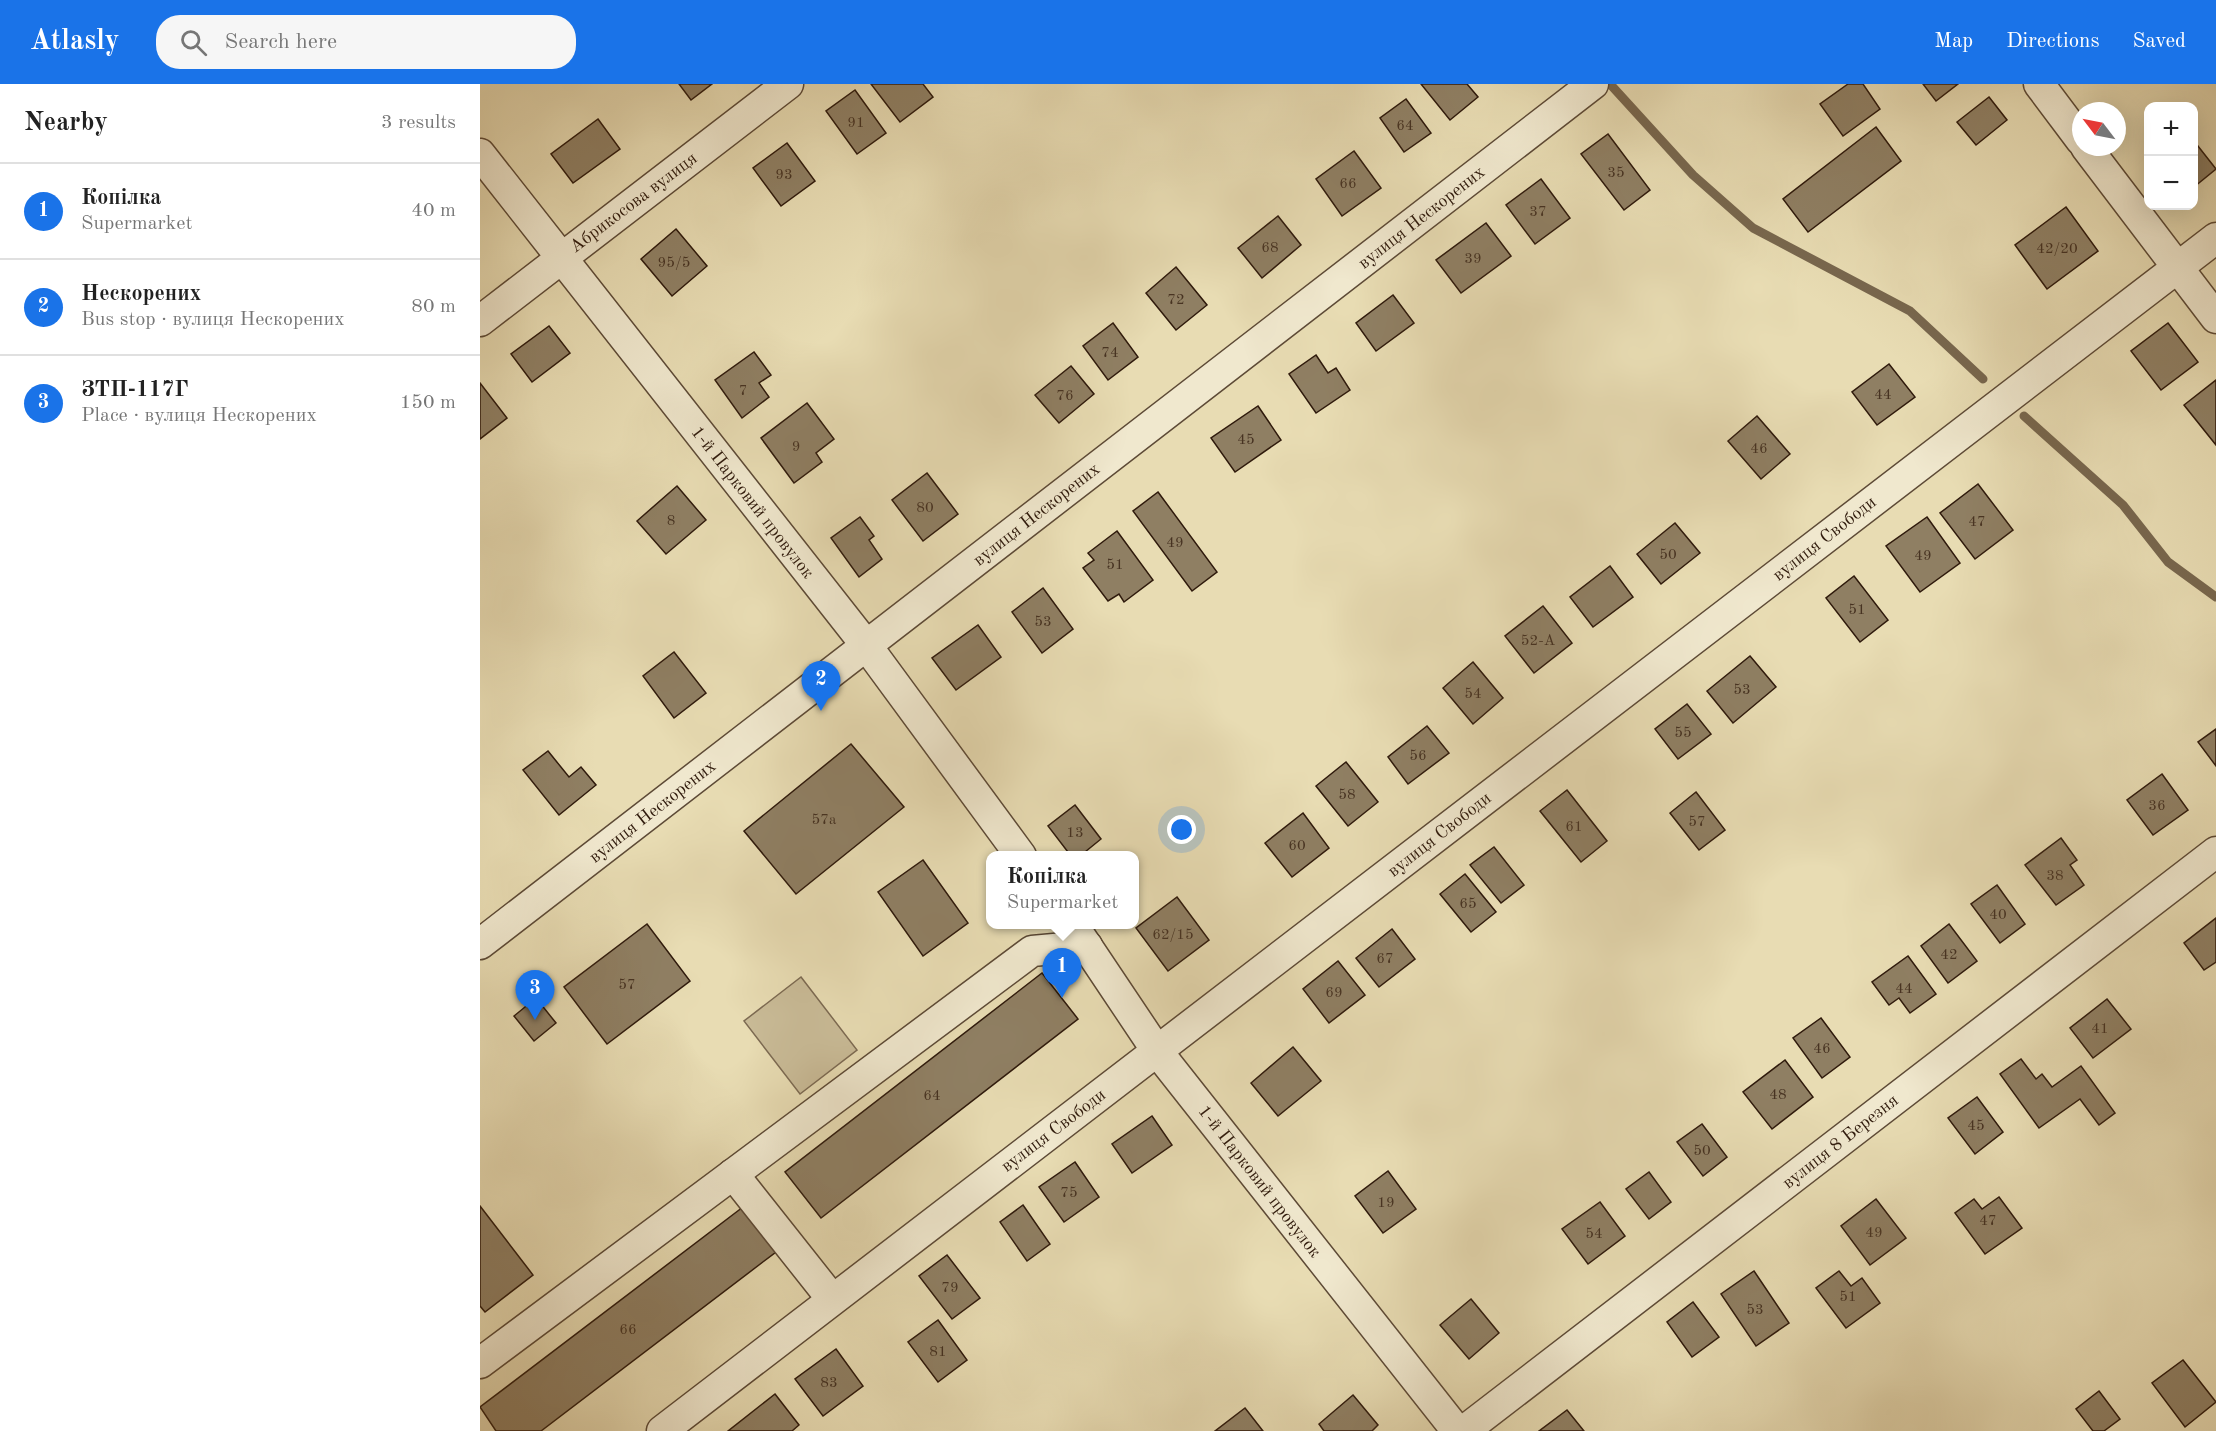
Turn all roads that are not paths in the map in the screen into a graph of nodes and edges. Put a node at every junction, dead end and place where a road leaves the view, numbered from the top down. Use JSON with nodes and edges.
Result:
{"nodes":[{"id":1,"x":788,"y":84,"type":"edge"},
{"id":2,"x":1593,"y":84,"type":"edge"},
{"id":3,"x":2038,"y":84,"type":"edge"},
{"id":4,"x":2072,"y":128,"type":"edge"},
{"id":5,"x":480,"y":154,"type":"edge"},
{"id":6,"x":2093,"y":156,"type":"edge"},
{"id":7,"x":2216,"y":238,"type":"edge"},
{"id":8,"x":560,"y":258,"type":"junction"},
{"id":9,"x":2178,"y":267,"type":"junction"},
{"id":10,"x":2216,"y":318,"type":"edge"},
{"id":11,"x":480,"y":321,"type":"edge"},
{"id":12,"x":866,"y":645,"type":"junction"},
{"id":13,"x":1018,"y":851,"type":"edge"},
{"id":14,"x":2216,"y":852,"type":"edge"},
{"id":15,"x":1080,"y":935,"type":"edge"},
{"id":16,"x":480,"y":944,"type":"edge"},
{"id":17,"x":1157,"y":1051,"type":"junction"},
{"id":18,"x":733,"y":1174,"type":"junction"},
{"id":19,"x":832,"y":1299,"type":"junction"},
{"id":20,"x":480,"y":1363,"type":"edge"},
{"id":21,"x":662,"y":1431,"type":"edge"},
{"id":22,"x":1457,"y":1431,"type":"edge"},
{"id":23,"x":1464,"y":1431,"type":"edge"}],
"edges":[{"from":1,"to":8,"type":"street","name":"Абрикосова вулиця"},
{"from":2,"to":12,"type":"street","name":"вулиця Нескорених"},
{"from":3,"to":4,"type":"street"},
{"from":5,"to":8,"type":"street","name":"1-й Парковий провулок"},
{"from":6,"to":9,"type":"street"},
{"from":7,"to":9,"type":"street","name":"вулиця Свободи"},
{"from":8,"to":11,"type":"street","name":"Абрикосова вулиця"},
{"from":8,"to":12,"type":"street","name":"1-й Парковий провулок"},
{"from":9,"to":10,"type":"street"},
{"from":9,"to":17,"type":"street","name":"вулиця Свободи"},
{"from":12,"to":13,"type":"street","name":"1-й Парковий провулок"},
{"from":12,"to":16,"type":"street","name":"вулиця Нескорених"},
{"from":14,"to":23,"type":"street","name":"вулиця 8 Березня"},
{"from":15,"to":17,"type":"street","name":"1-й Парковий провулок"},
{"from":15,"to":18,"type":"street"},
{"from":17,"to":19,"type":"street","name":"вулиця Свободи"},
{"from":17,"to":22,"type":"street","name":"1-й Парковий провулок"},
{"from":18,"to":19,"type":"street"},
{"from":18,"to":20,"type":"street"},
{"from":19,"to":21,"type":"street","name":"вулиця Свободи"}]}
